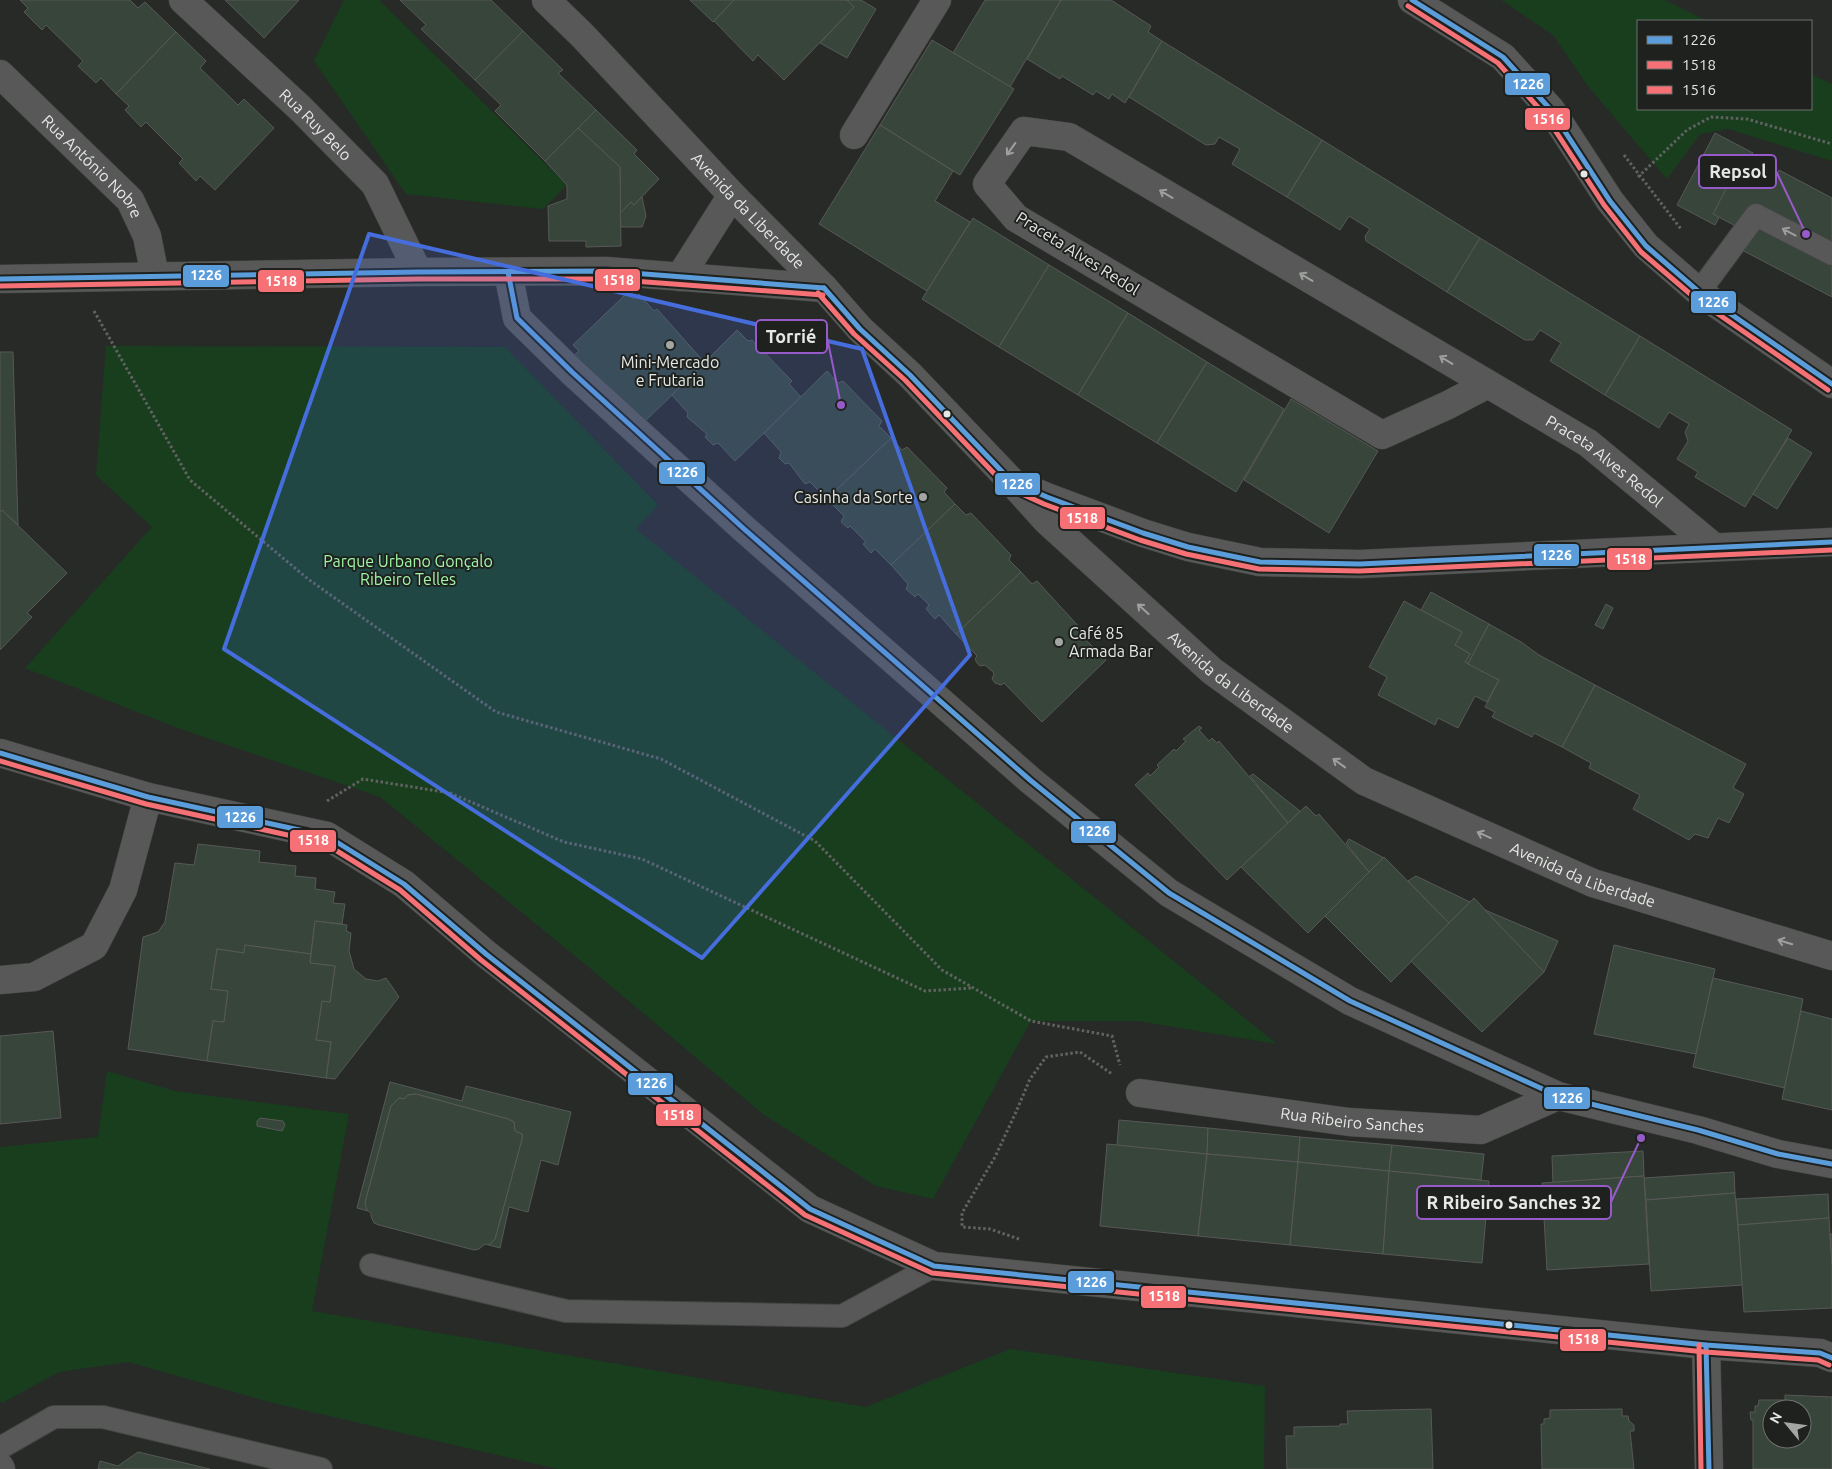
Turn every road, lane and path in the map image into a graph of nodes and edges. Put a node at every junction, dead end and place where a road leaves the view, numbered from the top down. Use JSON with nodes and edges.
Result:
{"nodes":[{"id":1,"x":184,"y":0,"type":"edge"},
{"id":2,"x":546,"y":0,"type":"edge"},
{"id":3,"x":937,"y":0,"type":"edge"},
{"id":4,"x":1412,"y":0,"type":"edge"},
{"id":5,"x":0,"y":74,"type":"edge"},
{"id":6,"x":854,"y":135,"type":"dead end"},
{"id":7,"x":1832,"y":144,"type":"edge"},
{"id":8,"x":732,"y":195,"type":"junction"},
{"id":9,"x":1610,"y":201,"type":"junction"},
{"id":10,"x":1832,"y":254,"type":"edge"},
{"id":11,"x":418,"y":272,"type":"junction"},
{"id":12,"x":508,"y":272,"type":"junction"},
{"id":13,"x":155,"y":276,"type":"junction"},
{"id":14,"x":75,"y":277,"type":"junction"},
{"id":15,"x":680,"y":277,"type":"junction"},
{"id":16,"x":0,"y":279,"type":"edge"},
{"id":17,"x":824,"y":288,"type":"junction"},
{"id":18,"x":1699,"y":292,"type":"junction"},
{"id":19,"x":1488,"y":384,"type":"junction"},
{"id":20,"x":1832,"y":384,"type":"edge"},
{"id":21,"x":1011,"y":481,"type":"junction"},
{"id":22,"x":1832,"y":542,"type":"edge"},
{"id":23,"x":1714,"y":547,"type":"junction"},
{"id":24,"x":0,"y":753,"type":"edge"},
{"id":25,"x":148,"y":797,"type":"junction"},
{"id":26,"x":322,"y":804,"type":"dead end"},
{"id":27,"x":1832,"y":956,"type":"edge"},
{"id":28,"x":0,"y":980,"type":"edge"},
{"id":29,"x":973,"y":988,"type":"junction"},
{"id":30,"x":1121,"y":1071,"type":"dead end"},
{"id":31,"x":1117,"y":1077,"type":"dead end"},
{"id":32,"x":1140,"y":1093,"type":"dead end"},
{"id":33,"x":1558,"y":1096,"type":"junction"},
{"id":34,"x":1832,"y":1164,"type":"edge"},
{"id":35,"x":1018,"y":1245,"type":"dead end"},
{"id":36,"x":371,"y":1264,"type":"dead end"},
{"id":37,"x":934,"y":1266,"type":"junction"},
{"id":38,"x":1706,"y":1345,"type":"junction"},
{"id":39,"x":1832,"y":1358,"type":"edge"},
{"id":40,"x":0,"y":1448,"type":"edge"},
{"id":41,"x":321,"y":1469,"type":"edge"},
{"id":42,"x":1709,"y":1469,"type":"edge"}],
"edges":[{"from":1,"to":11,"type":"street","name":"Rua Ruy Belo"},
{"from":2,"to":8,"type":"street","name":"Avenida da Liberdade"},
{"from":3,"to":6,"type":"street"},
{"from":4,"to":9,"type":"street"},
{"from":5,"to":13,"type":"street","name":"Rua António Nobre"},
{"from":7,"to":9,"type":"path"},
{"from":8,"to":15,"type":"street"},
{"from":8,"to":17,"type":"street","name":"Avenida da Liberdade"},
{"from":9,"to":18,"type":"street"},
{"from":10,"to":18,"type":"lane","one_way":true},
{"from":11,"to":12,"type":"street"},
{"from":11,"to":13,"type":"street"},
{"from":12,"to":15,"type":"street"},
{"from":12,"to":33,"type":"street"},
{"from":13,"to":14,"type":"street"},
{"from":14,"to":16,"type":"street"},
{"from":14,"to":29,"type":"path"},
{"from":15,"to":17,"type":"street"},
{"from":17,"to":21,"type":"street","name":"Avenida da Liberdade"},
{"from":18,"to":20,"type":"street"},
{"from":19,"to":19,"type":"street","name":"Praceta Alves Redol","one_way":true},
{"from":19,"to":23,"type":"street","name":"Praceta Alves Redol"},
{"from":21,"to":23,"type":"street"},
{"from":27,"to":21,"type":"street","name":"Avenida da Liberdade","one_way":true},
{"from":22,"to":23,"type":"street"},
{"from":24,"to":25,"type":"street"},
{"from":25,"to":28,"type":"street"},
{"from":25,"to":37,"type":"street"},
{"from":26,"to":29,"type":"path"},
{"from":29,"to":30,"type":"path"},
{"from":31,"to":35,"type":"path"},
{"from":32,"to":33,"type":"street","name":"Rua Ribeiro Sanches"},
{"from":33,"to":34,"type":"street"},
{"from":36,"to":37,"type":"lane"},
{"from":37,"to":38,"type":"street"},
{"from":38,"to":39,"type":"street"},
{"from":38,"to":42,"type":"street"},
{"from":40,"to":41,"type":"lane"}]}
